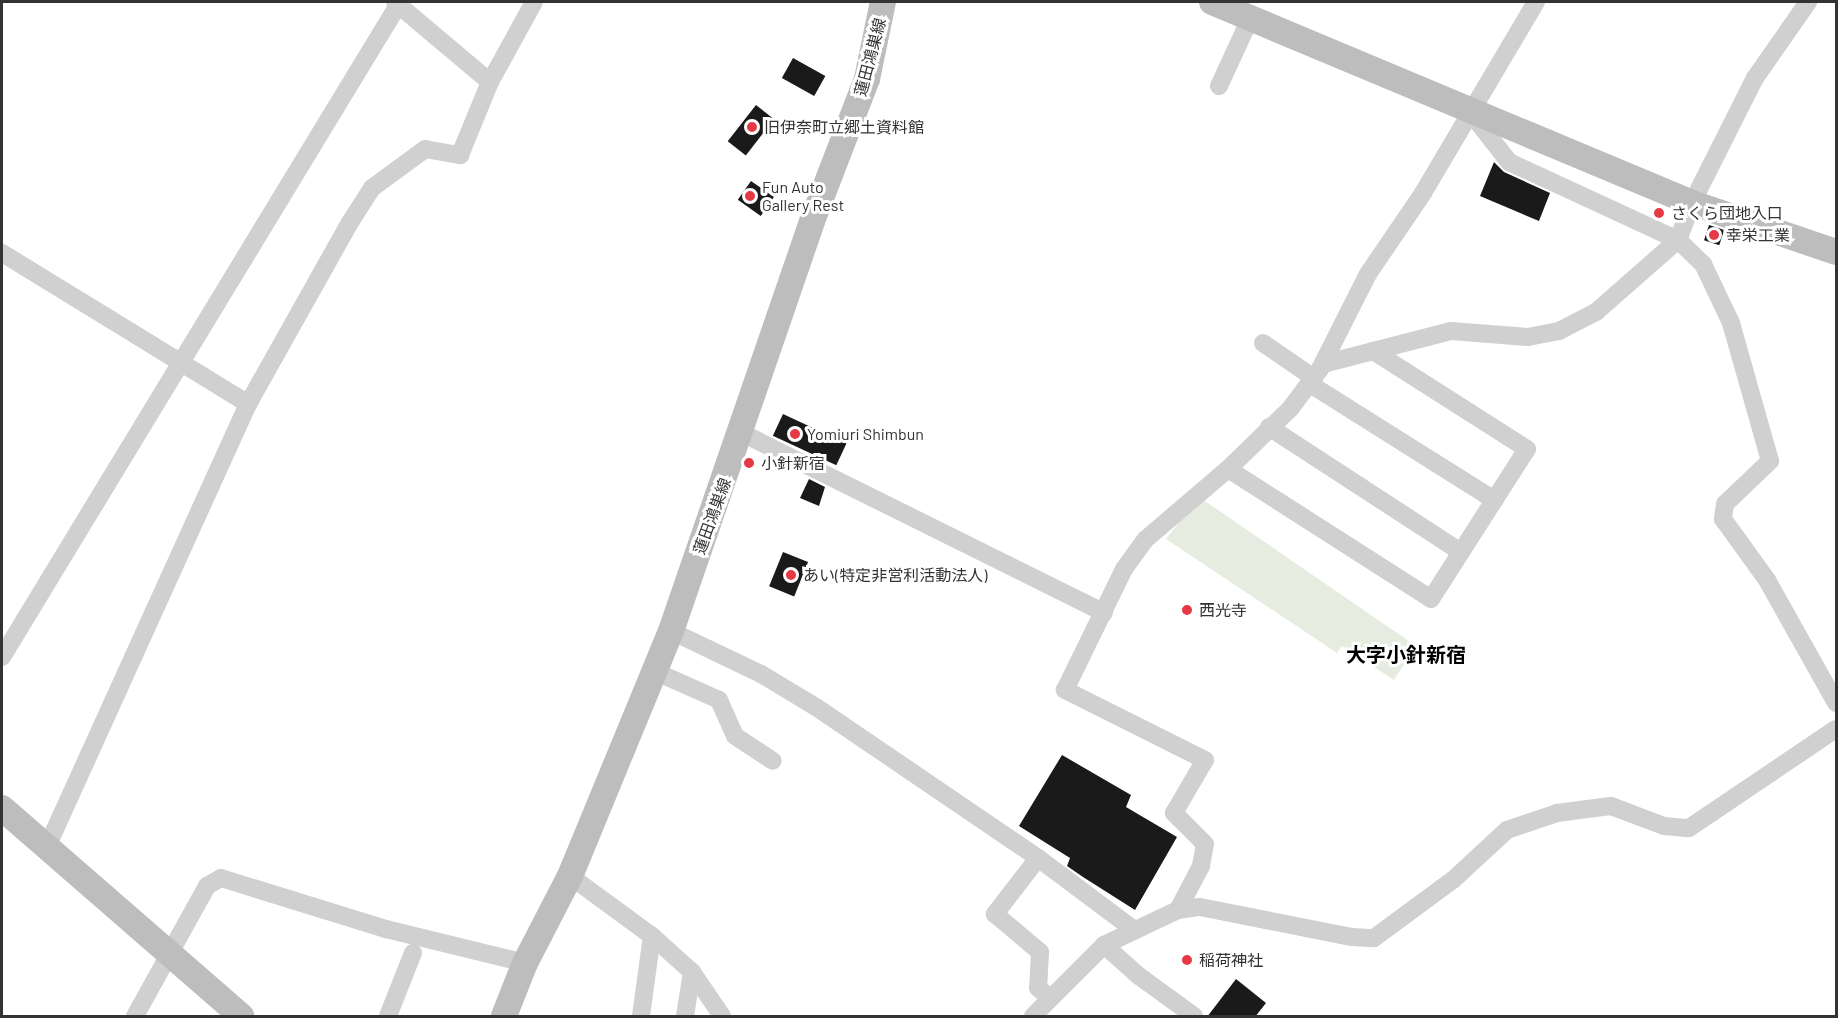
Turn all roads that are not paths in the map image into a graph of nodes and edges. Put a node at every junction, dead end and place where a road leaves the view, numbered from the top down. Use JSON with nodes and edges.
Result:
{"nodes":[{"id":1,"x":398,"y":2,"type":"edge"},
{"id":2,"x":534,"y":2,"type":"edge"},
{"id":3,"x":883,"y":2,"type":"edge"},
{"id":4,"x":1212,"y":2,"type":"edge"},
{"id":5,"x":1536,"y":2,"type":"edge"},
{"id":6,"x":1808,"y":2,"type":"edge"},
{"id":7,"x":1250,"y":19,"type":"junction"},
{"id":8,"x":490,"y":82,"type":"junction"},
{"id":9,"x":1219,"y":86,"type":"dead end"},
{"id":10,"x":1470,"y":112,"type":"junction"},
{"id":11,"x":1692,"y":203,"type":"junction"},
{"id":12,"x":1678,"y":240,"type":"junction"},
{"id":13,"x":1836,"y":252,"type":"edge"},
{"id":14,"x":2,"y":254,"type":"edge"},
{"id":15,"x":1263,"y":343,"type":"dead end"},
{"id":16,"x":1373,"y":351,"type":"junction"},
{"id":17,"x":181,"y":362,"type":"junction"},
{"id":18,"x":1316,"y":375,"type":"junction"},
{"id":19,"x":248,"y":404,"type":"junction"},
{"id":20,"x":1269,"y":427,"type":"junction"},
{"id":21,"x":742,"y":433,"type":"junction"},
{"id":22,"x":1228,"y":469,"type":"junction"},
{"id":23,"x":1494,"y":500,"type":"junction"},
{"id":24,"x":1461,"y":552,"type":"junction"},
{"id":25,"x":1104,"y":613,"type":"junction"},
{"id":26,"x":671,"y":631,"type":"junction"},
{"id":27,"x":2,"y":657,"type":"edge"},
{"id":28,"x":654,"y":670,"type":"junction"},
{"id":29,"x":1836,"y":703,"type":"edge"},
{"id":30,"x":1836,"y":729,"type":"edge"},
{"id":31,"x":773,"y":760,"type":"dead end"},
{"id":32,"x":2,"y":808,"type":"edge"},
{"id":33,"x":47,"y":847,"type":"junction"},
{"id":34,"x":1038,"y":858,"type":"junction"},
{"id":35,"x":570,"y":876,"type":"junction"},
{"id":36,"x":1178,"y":910,"type":"junction"},
{"id":37,"x":1133,"y":929,"type":"junction"},
{"id":38,"x":652,"y":936,"type":"junction"},
{"id":39,"x":1104,"y":945,"type":"junction"},
{"id":40,"x":413,"y":953,"type":"dead end"},
{"id":41,"x":168,"y":957,"type":"junction"},
{"id":42,"x":525,"y":963,"type":"junction"},
{"id":43,"x":692,"y":972,"type":"junction"},
{"id":44,"x":1051,"y":999,"type":"junction"},
{"id":45,"x":135,"y":1017,"type":"edge"},
{"id":46,"x":241,"y":1017,"type":"edge"},
{"id":47,"x":388,"y":1017,"type":"edge"},
{"id":48,"x":504,"y":1017,"type":"edge"},
{"id":49,"x":641,"y":1017,"type":"edge"},
{"id":50,"x":685,"y":1017,"type":"edge"},
{"id":51,"x":722,"y":1017,"type":"edge"},
{"id":52,"x":1033,"y":1017,"type":"edge"},
{"id":53,"x":1194,"y":1017,"type":"edge"}],
"edges":[{"from":1,"to":8,"type":"street"},
{"from":1,"to":17,"type":"street"},
{"from":2,"to":8,"type":"street"},
{"from":3,"to":21,"type":"main road","name":"蓮田鴻巣線"},
{"from":4,"to":7,"type":"main road"},
{"from":5,"to":10,"type":"street"},
{"from":6,"to":11,"type":"street"},
{"from":7,"to":9,"type":"street"},
{"from":7,"to":10,"type":"main road"},
{"from":8,"to":19,"type":"street"},
{"from":10,"to":11,"type":"main road"},
{"from":10,"to":12,"type":"street"},
{"from":10,"to":18,"type":"street"},
{"from":11,"to":12,"type":"street"},
{"from":11,"to":13,"type":"main road"},
{"from":12,"to":16,"type":"street"},
{"from":12,"to":29,"type":"street"},
{"from":14,"to":17,"type":"street"},
{"from":15,"to":18,"type":"street"},
{"from":16,"to":18,"type":"street"},
{"from":16,"to":23,"type":"street"},
{"from":17,"to":19,"type":"street"},
{"from":17,"to":27,"type":"street"},
{"from":18,"to":20,"type":"street"},
{"from":18,"to":23,"type":"street"},
{"from":19,"to":33,"type":"street"},
{"from":20,"to":22,"type":"street"},
{"from":20,"to":24,"type":"street"},
{"from":21,"to":25,"type":"street"},
{"from":21,"to":26,"type":"main road","name":"蓮田鴻巣線"},
{"from":22,"to":24,"type":"street"},
{"from":22,"to":25,"type":"street"},
{"from":23,"to":24,"type":"street"},
{"from":25,"to":36,"type":"street"},
{"from":26,"to":28,"type":"main road","name":"蓮田鴻巣線"},
{"from":26,"to":34,"type":"street"},
{"from":28,"to":31,"type":"street"},
{"from":28,"to":35,"type":"main road","name":"蓮田鴻巣線"},
{"from":30,"to":36,"type":"street"},
{"from":32,"to":33,"type":"main road"},
{"from":33,"to":41,"type":"main road"},
{"from":34,"to":37,"type":"street"},
{"from":34,"to":44,"type":"street"},
{"from":35,"to":38,"type":"street"},
{"from":35,"to":42,"type":"main road","name":"蓮田鴻巣線"},
{"from":36,"to":37,"type":"street"},
{"from":37,"to":39,"type":"street"},
{"from":38,"to":43,"type":"street"},
{"from":38,"to":49,"type":"street"},
{"from":39,"to":44,"type":"street"},
{"from":39,"to":53,"type":"street"},
{"from":40,"to":47,"type":"street"},
{"from":41,"to":42,"type":"street"},
{"from":41,"to":45,"type":"street"},
{"from":41,"to":46,"type":"main road"},
{"from":42,"to":48,"type":"main road","name":"蓮田鴻巣線"},
{"from":43,"to":50,"type":"street"},
{"from":43,"to":51,"type":"street"},
{"from":44,"to":52,"type":"street"}]}
